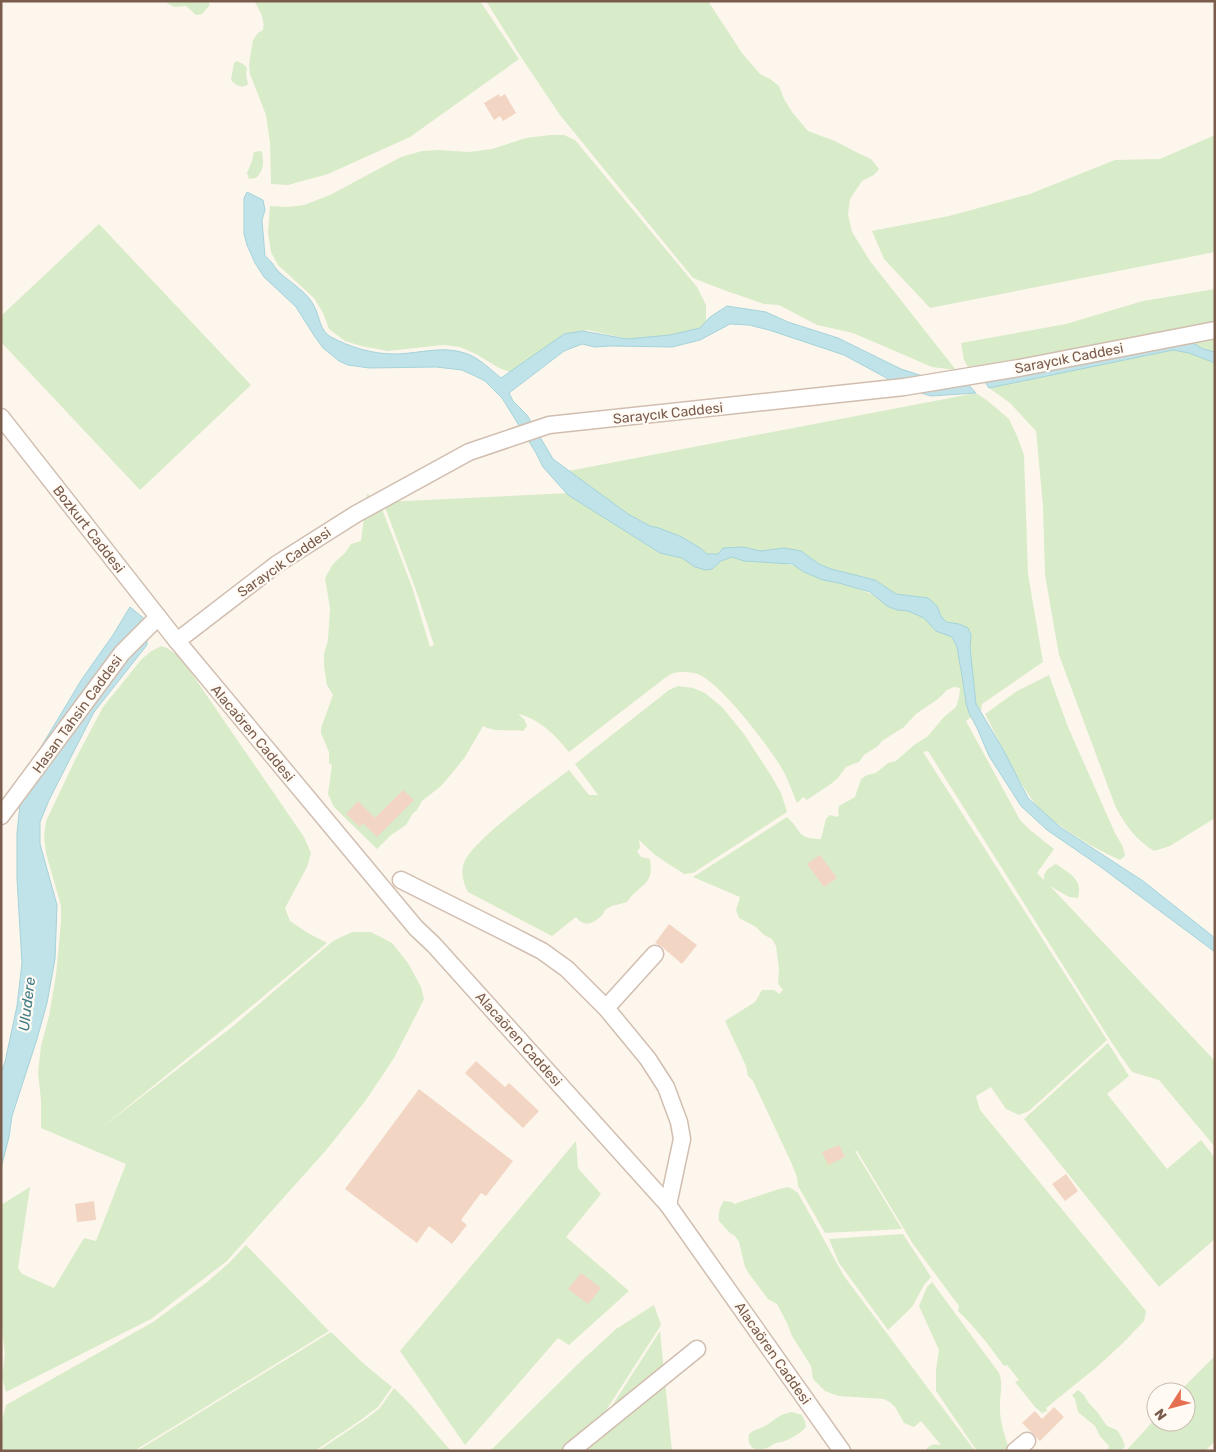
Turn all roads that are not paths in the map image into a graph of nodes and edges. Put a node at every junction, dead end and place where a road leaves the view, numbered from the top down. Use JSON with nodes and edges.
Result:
{"nodes":[{"id":1,"x":1215,"y":330,"type":"edge"},
{"id":2,"x":1,"y":417,"type":"edge"},
{"id":3,"x":158,"y":617,"type":"junction"},
{"id":4,"x":177,"y":641,"type":"junction"},
{"id":5,"x":1,"y":816,"type":"edge"},
{"id":6,"x":401,"y":880,"type":"dead end"},
{"id":7,"x":655,"y":954,"type":"dead end"},
{"id":8,"x":606,"y":1008,"type":"junction"},
{"id":9,"x":668,"y":1205,"type":"junction"},
{"id":10,"x":697,"y":1350,"type":"dead end"},
{"id":11,"x":571,"y":1451,"type":"edge"},
{"id":12,"x":842,"y":1451,"type":"edge"}],
"edges":[{"from":1,"to":4,"type":"street","name":"Saraycık Caddesi"},
{"from":2,"to":3,"type":"street","name":"Bozkurt Caddesi"},
{"from":3,"to":4,"type":"street","name":"Bozkurt Caddesi"},
{"from":3,"to":5,"type":"street","name":"Hasan Tahsin Caddesi"},
{"from":4,"to":9,"type":"street","name":"Alacaören Caddesi"},
{"from":6,"to":8,"type":"street"},
{"from":7,"to":8,"type":"street"},
{"from":8,"to":9,"type":"street"},
{"from":9,"to":12,"type":"street","name":"Alacaören Caddesi"},
{"from":10,"to":11,"type":"street"}]}
